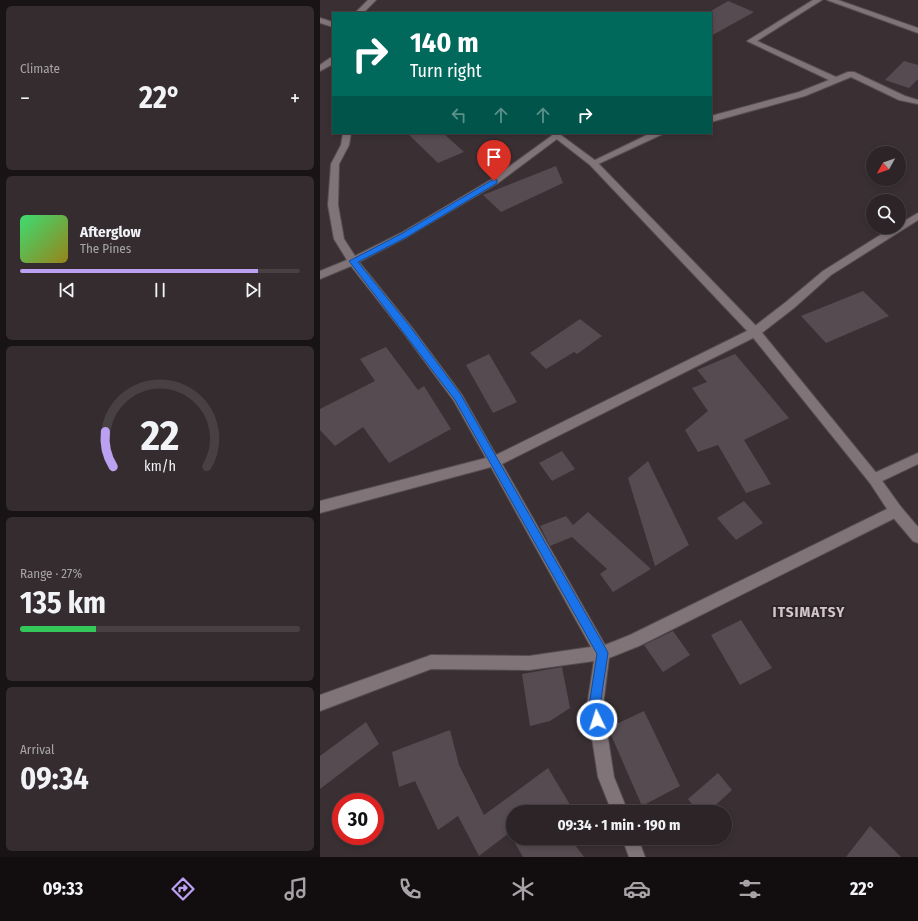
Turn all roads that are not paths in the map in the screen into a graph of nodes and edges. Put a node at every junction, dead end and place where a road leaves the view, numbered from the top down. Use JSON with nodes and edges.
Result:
{"nodes":[{"id":1,"x":372,"y":0,"type":"edge"},
{"id":2,"x":818,"y":0,"type":"edge"},
{"id":3,"x":831,"y":0,"type":"edge"},
{"id":4,"x":360,"y":12,"type":"edge"},
{"id":5,"x":320,"y":20,"type":"edge"},
{"id":6,"x":332,"y":25,"type":"edge"},
{"id":7,"x":918,"y":31,"type":"edge"},
{"id":8,"x":332,"y":61,"type":"edge"},
{"id":9,"x":320,"y":69,"type":"edge"},
{"id":10,"x":836,"y":80,"type":"junction"},
{"id":11,"x":918,"y":102,"type":"edge"},
{"id":12,"x":712,"y":119,"type":"edge"},
{"id":13,"x":347,"y":134,"type":"edge"},
{"id":14,"x":555,"y":134,"type":"edge"},
{"id":15,"x":657,"y":134,"type":"edge"},
{"id":16,"x":593,"y":162,"type":"junction"},
{"id":17,"x":918,"y":216,"type":"edge"},
{"id":18,"x":353,"y":261,"type":"junction"},
{"id":19,"x":320,"y":275,"type":"edge"},
{"id":20,"x":755,"y":332,"type":"junction"},
{"id":21,"x":918,"y":458,"type":"edge"},
{"id":22,"x":495,"y":461,"type":"junction"},
{"id":23,"x":874,"y":479,"type":"junction"},
{"id":24,"x":320,"y":507,"type":"edge"},
{"id":25,"x":896,"y":511,"type":"junction"},
{"id":26,"x":918,"y":537,"type":"edge"},
{"id":27,"x":602,"y":653,"type":"junction"},
{"id":28,"x":320,"y":704,"type":"edge"},
{"id":29,"x":617,"y":805,"type":"edge"},
{"id":30,"x":633,"y":845,"type":"edge"},
{"id":31,"x":637,"y":857,"type":"edge"}],
"edges":[{"from":1,"to":4,"type":"street"},
{"from":2,"to":10,"type":"street"},
{"from":3,"to":7,"type":"street"},
{"from":5,"to":6,"type":"street"},
{"from":8,"to":9,"type":"street"},
{"from":10,"to":11,"type":"street"},
{"from":10,"to":12,"type":"street"},
{"from":13,"to":18,"type":"street"},
{"from":14,"to":16,"type":"street"},
{"from":14,"to":18,"type":"street"},
{"from":15,"to":16,"type":"street"},
{"from":16,"to":20,"type":"street"},
{"from":17,"to":20,"type":"street"},
{"from":18,"to":19,"type":"street"},
{"from":18,"to":22,"type":"street"},
{"from":20,"to":22,"type":"street"},
{"from":20,"to":23,"type":"street"},
{"from":21,"to":23,"type":"street"},
{"from":22,"to":24,"type":"street"},
{"from":22,"to":27,"type":"street"},
{"from":23,"to":25,"type":"street"},
{"from":25,"to":26,"type":"street"},
{"from":25,"to":27,"type":"street"},
{"from":27,"to":28,"type":"street"},
{"from":27,"to":29,"type":"street"},
{"from":30,"to":31,"type":"street"}]}
